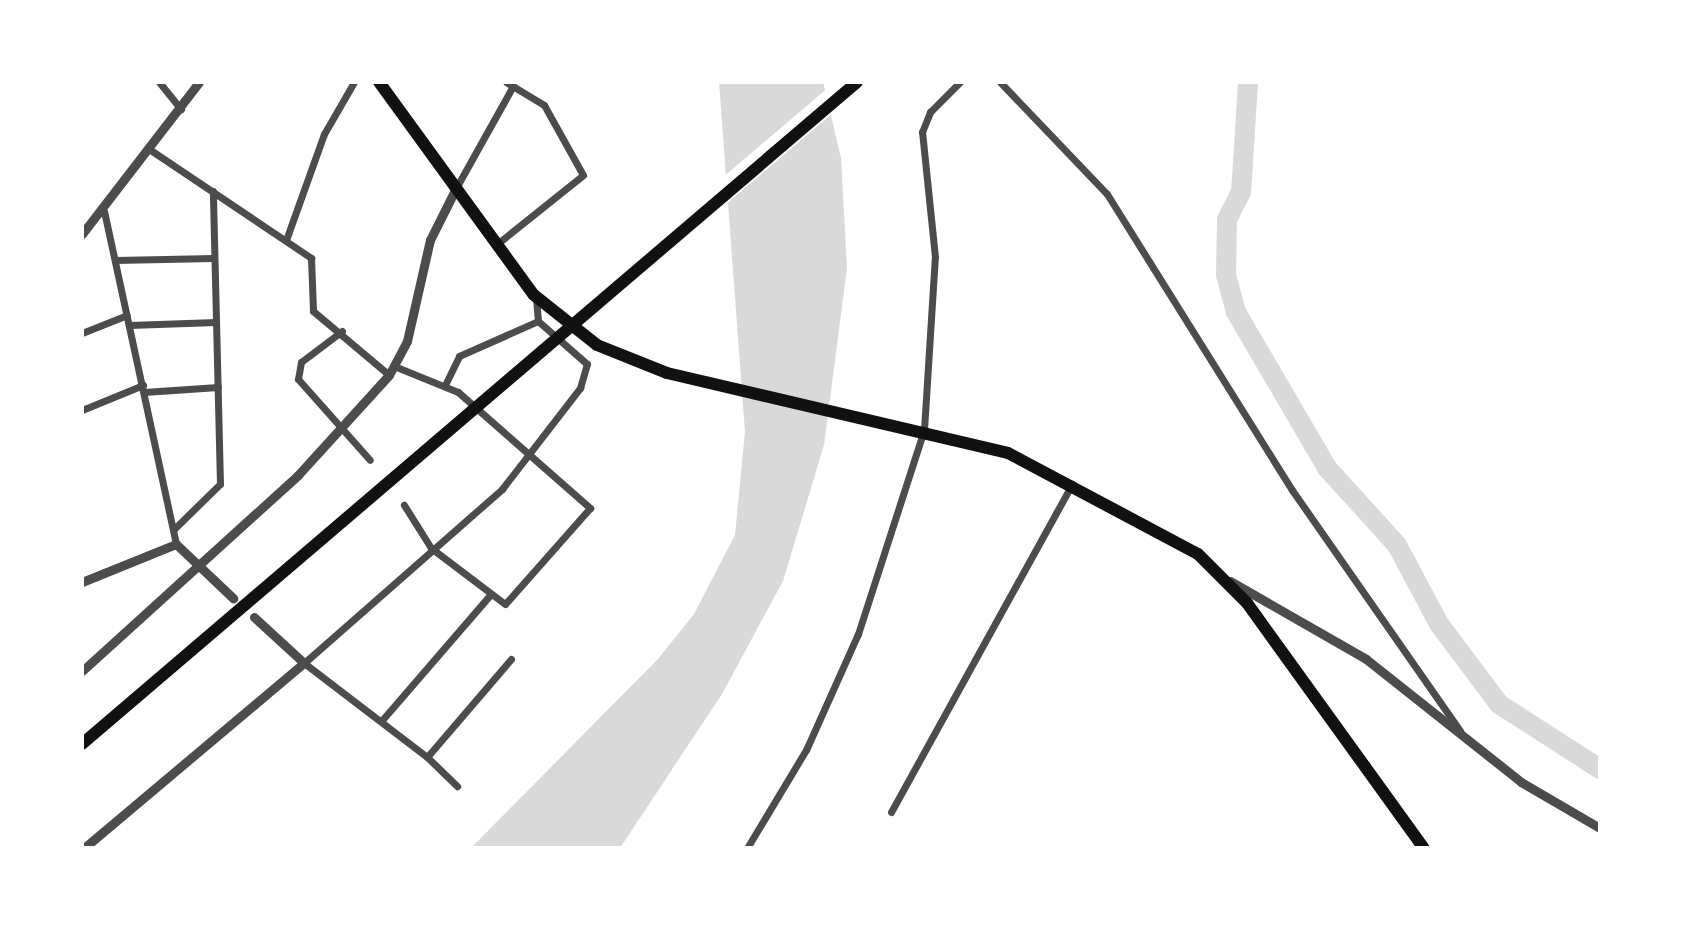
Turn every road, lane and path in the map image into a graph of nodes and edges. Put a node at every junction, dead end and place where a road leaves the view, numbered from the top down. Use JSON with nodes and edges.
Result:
{"nodes":[{"id":1,"x":159,"y":82,"type":"edge"},
{"id":2,"x":199,"y":82,"type":"edge"},
{"id":3,"x":354,"y":82,"type":"edge"},
{"id":4,"x":379,"y":82,"type":"edge"},
{"id":5,"x":857,"y":82,"type":"edge"},
{"id":6,"x":960,"y":82,"type":"edge"},
{"id":7,"x":1000,"y":82,"type":"edge"},
{"id":8,"x":510,"y":84,"type":"edge"},
{"id":9,"x":181,"y":109,"type":"junction"},
{"id":10,"x":152,"y":151,"type":"junction"},
{"id":11,"x":456,"y":188,"type":"junction"},
{"id":12,"x":213,"y":191,"type":"junction"},
{"id":13,"x":104,"y":211,"type":"junction"},
{"id":14,"x":82,"y":234,"type":"edge"},
{"id":15,"x":286,"y":240,"type":"junction"},
{"id":16,"x":497,"y":244,"type":"junction"},
{"id":17,"x":214,"y":258,"type":"junction"},
{"id":18,"x":115,"y":260,"type":"junction"},
{"id":19,"x":534,"y":295,"type":"junction"},
{"id":20,"x":127,"y":315,"type":"junction"},
{"id":21,"x":538,"y":321,"type":"junction"},
{"id":22,"x":216,"y":322,"type":"junction"},
{"id":23,"x":129,"y":325,"type":"junction"},
{"id":24,"x":342,"y":331,"type":"junction"},
{"id":25,"x":82,"y":333,"type":"edge"},
{"id":26,"x":392,"y":370,"type":"junction"},
{"id":27,"x":445,"y":385,"type":"junction"},
{"id":28,"x":218,"y":387,"type":"junction"},
{"id":29,"x":144,"y":388,"type":"junction"},
{"id":30,"x":82,"y":410,"type":"edge"},
{"id":31,"x":345,"y":426,"type":"junction"},
{"id":32,"x":919,"y":429,"type":"junction"},
{"id":33,"x":534,"y":455,"type":"junction"},
{"id":34,"x":370,"y":460,"type":"dead end"},
{"id":35,"x":1073,"y":482,"type":"junction"},
{"id":36,"x":404,"y":505,"type":"dead end"},
{"id":37,"x":174,"y":529,"type":"junction"},
{"id":38,"x":176,"y":544,"type":"junction"},
{"id":39,"x":431,"y":548,"type":"junction"},
{"id":40,"x":198,"y":561,"type":"junction"},
{"id":41,"x":1230,"y":581,"type":"junction"},
{"id":42,"x":82,"y":582,"type":"edge"},
{"id":43,"x":490,"y":595,"type":"junction"},
{"id":44,"x":233,"y":598,"type":"dead end"},
{"id":45,"x":254,"y":617,"type":"dead end"},
{"id":46,"x":511,"y":659,"type":"dead end"},
{"id":47,"x":304,"y":663,"type":"junction"},
{"id":48,"x":82,"y":671,"type":"edge"},
{"id":49,"x":383,"y":719,"type":"junction"},
{"id":50,"x":1462,"y":733,"type":"junction"},
{"id":51,"x":82,"y":744,"type":"edge"},
{"id":52,"x":427,"y":757,"type":"junction"},
{"id":53,"x":457,"y":786,"type":"dead end"},
{"id":54,"x":891,"y":812,"type":"dead end"},
{"id":55,"x":1600,"y":828,"type":"edge"},
{"id":56,"x":84,"y":848,"type":"edge"},
{"id":57,"x":747,"y":848,"type":"edge"},
{"id":58,"x":1424,"y":848,"type":"edge"}],
"edges":[{"from":1,"to":9,"type":"street"},
{"from":2,"to":9,"type":"street"},
{"from":3,"to":15,"type":"street"},
{"from":4,"to":11,"type":"highway"},
{"from":5,"to":51,"type":"highway"},
{"from":6,"to":32,"type":"street"},
{"from":7,"to":50,"type":"street"},
{"from":8,"to":11,"type":"street"},
{"from":8,"to":16,"type":"street"},
{"from":9,"to":10,"type":"street"},
{"from":10,"to":12,"type":"street"},
{"from":10,"to":13,"type":"street"},
{"from":11,"to":16,"type":"highway"},
{"from":11,"to":26,"type":"street"},
{"from":12,"to":15,"type":"street"},
{"from":12,"to":17,"type":"street"},
{"from":13,"to":14,"type":"street"},
{"from":13,"to":18,"type":"street"},
{"from":15,"to":24,"type":"street"},
{"from":16,"to":19,"type":"highway"},
{"from":17,"to":18,"type":"street"},
{"from":17,"to":22,"type":"street"},
{"from":18,"to":20,"type":"street"},
{"from":19,"to":21,"type":"street"},
{"from":19,"to":32,"type":"highway"},
{"from":20,"to":23,"type":"street"},
{"from":20,"to":25,"type":"street"},
{"from":21,"to":27,"type":"street"},
{"from":21,"to":33,"type":"street"},
{"from":22,"to":23,"type":"street"},
{"from":22,"to":28,"type":"street"},
{"from":23,"to":29,"type":"street"},
{"from":24,"to":26,"type":"street"},
{"from":24,"to":31,"type":"street"},
{"from":26,"to":27,"type":"street"},
{"from":26,"to":31,"type":"street"},
{"from":27,"to":33,"type":"street"},
{"from":28,"to":29,"type":"street"},
{"from":28,"to":37,"type":"street"},
{"from":29,"to":30,"type":"street"},
{"from":29,"to":37,"type":"street"},
{"from":31,"to":34,"type":"street"},
{"from":31,"to":40,"type":"street"},
{"from":32,"to":35,"type":"highway"},
{"from":32,"to":57,"type":"street"},
{"from":33,"to":39,"type":"street"},
{"from":33,"to":43,"type":"street"},
{"from":35,"to":41,"type":"highway"},
{"from":35,"to":54,"type":"street"},
{"from":36,"to":39,"type":"street"},
{"from":37,"to":38,"type":"street"},
{"from":38,"to":40,"type":"street"},
{"from":38,"to":42,"type":"street"},
{"from":39,"to":43,"type":"street"},
{"from":39,"to":47,"type":"street"},
{"from":40,"to":44,"type":"street"},
{"from":40,"to":48,"type":"street"},
{"from":41,"to":50,"type":"street"},
{"from":41,"to":58,"type":"highway"},
{"from":43,"to":49,"type":"street"},
{"from":45,"to":47,"type":"street"},
{"from":46,"to":52,"type":"street"},
{"from":47,"to":49,"type":"street"},
{"from":47,"to":56,"type":"street"},
{"from":49,"to":52,"type":"street"},
{"from":50,"to":55,"type":"street"},
{"from":52,"to":53,"type":"street"}]}
